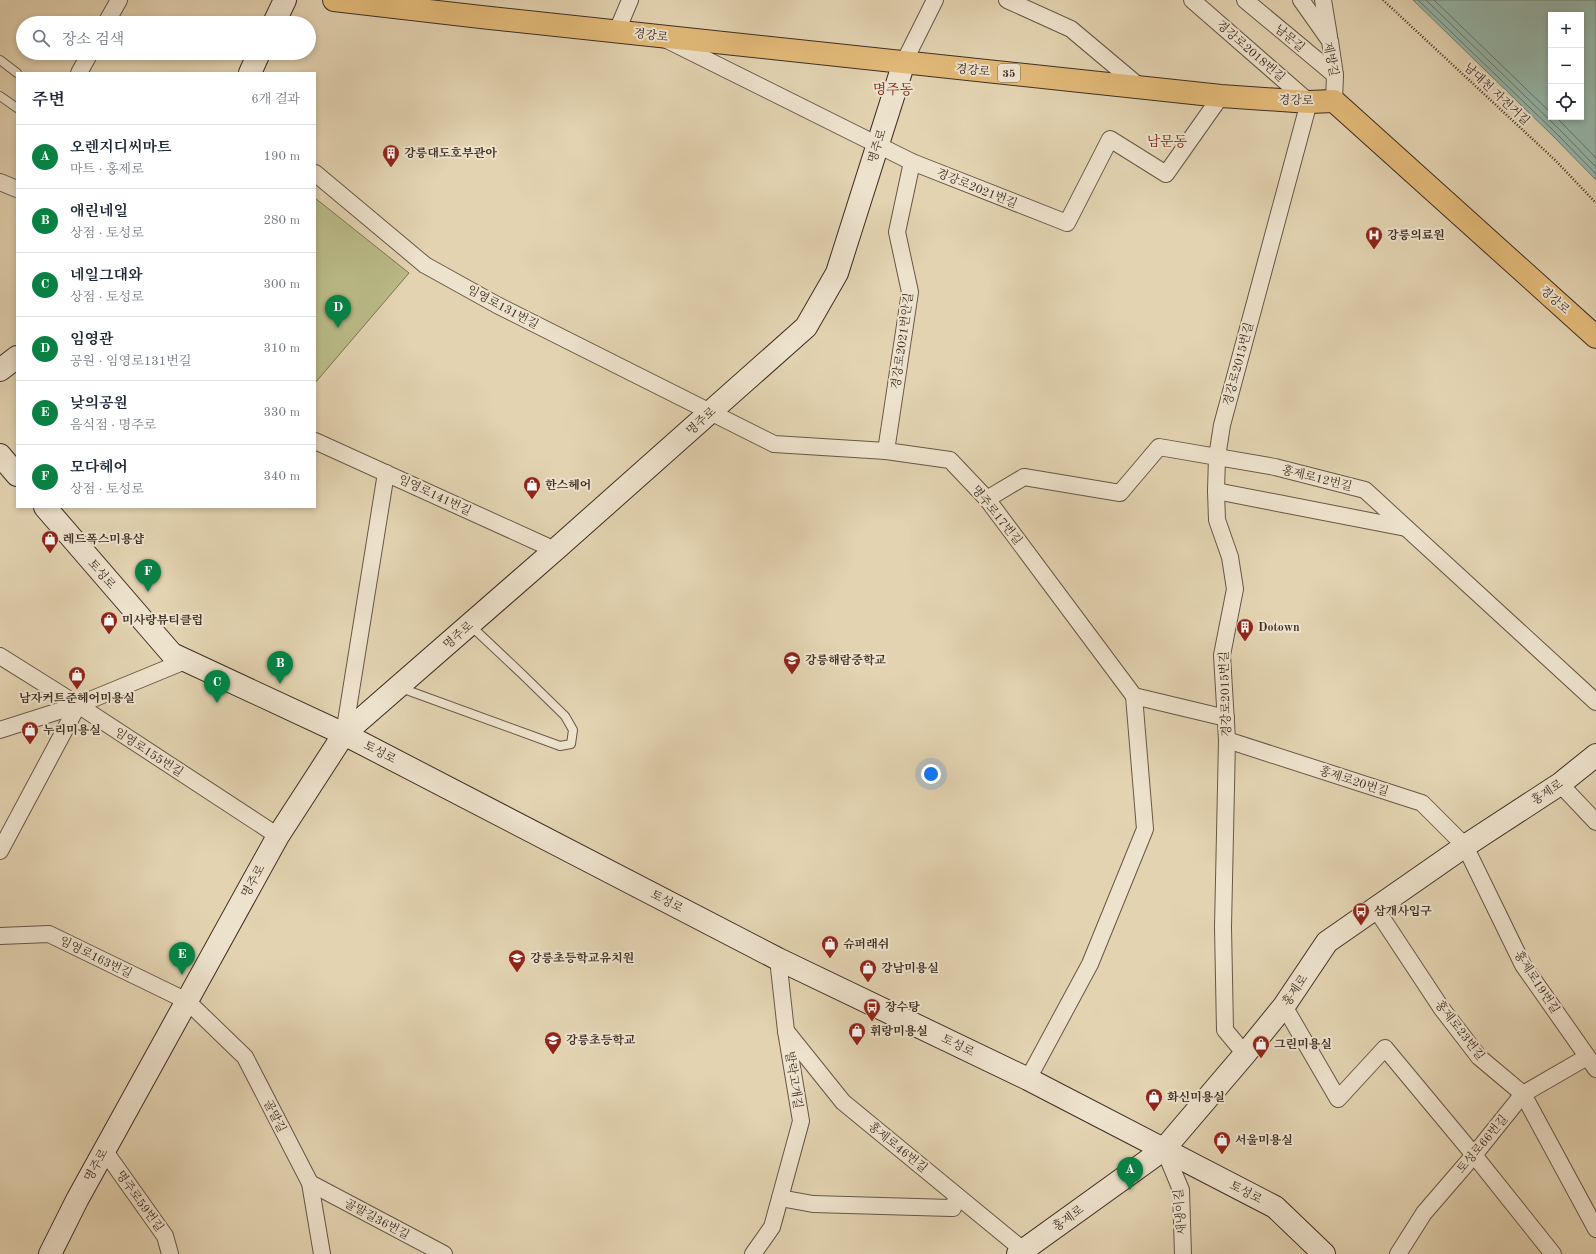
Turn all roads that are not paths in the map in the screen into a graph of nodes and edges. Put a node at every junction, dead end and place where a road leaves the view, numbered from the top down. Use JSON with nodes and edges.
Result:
{"nodes":[{"id":1,"x":119,"y":0,"type":"edge"},
{"id":2,"x":285,"y":0,"type":"edge"},
{"id":3,"x":334,"y":0,"type":"edge"},
{"id":4,"x":630,"y":0,"type":"edge"},
{"id":5,"x":935,"y":0,"type":"edge"},
{"id":6,"x":1007,"y":0,"type":"edge"},
{"id":7,"x":1192,"y":0,"type":"edge"},
{"id":8,"x":1245,"y":0,"type":"edge"},
{"id":9,"x":1301,"y":0,"type":"edge"},
{"id":10,"x":1323,"y":0,"type":"edge"},
{"id":11,"x":110,"y":16,"type":"edge"},
{"id":12,"x":277,"y":16,"type":"edge"},
{"id":13,"x":617,"y":31,"type":"junction"},
{"id":14,"x":658,"y":36,"type":"junction"},
{"id":15,"x":1330,"y":41,"type":"junction"},
{"id":16,"x":0,"y":60,"type":"edge"},
{"id":17,"x":86,"y":60,"type":"edge"},
{"id":18,"x":256,"y":60,"type":"edge"},
{"id":19,"x":904,"y":62,"type":"junction"},
{"id":20,"x":17,"y":72,"type":"edge"},
{"id":21,"x":79,"y":72,"type":"edge"},
{"id":22,"x":250,"y":72,"type":"edge"},
{"id":23,"x":1336,"y":75,"type":"junction"},
{"id":24,"x":1140,"y":87,"type":"junction"},
{"id":25,"x":0,"y":96,"type":"edge"},
{"id":26,"x":1221,"y":96,"type":"junction"},
{"id":27,"x":1334,"y":101,"type":"junction"},
{"id":28,"x":1309,"y":102,"type":"junction"},
{"id":29,"x":16,"y":107,"type":"edge"},
{"id":30,"x":878,"y":145,"type":"junction"},
{"id":31,"x":912,"y":162,"type":"junction"},
{"id":32,"x":316,"y":174,"type":"edge"},
{"id":33,"x":1596,"y":337,"type":"edge"},
{"id":34,"x":16,"y":358,"type":"edge"},
{"id":35,"x":0,"y":370,"type":"edge"},
{"id":36,"x":710,"y":412,"type":"junction"},
{"id":37,"x":316,"y":440,"type":"edge"},
{"id":38,"x":886,"y":452,"type":"junction"},
{"id":39,"x":0,"y":455,"type":"edge"},
{"id":40,"x":1218,"y":457,"type":"junction"},
{"id":41,"x":386,"y":473,"type":"junction"},
{"id":42,"x":16,"y":474,"type":"edge"},
{"id":43,"x":1216,"y":491,"type":"junction"},
{"id":44,"x":987,"y":499,"type":"junction"},
{"id":45,"x":46,"y":508,"type":"edge"},
{"id":46,"x":1406,"y":528,"type":"junction"},
{"id":47,"x":555,"y":550,"type":"junction"},
{"id":48,"x":469,"y":625,"type":"junction"},
{"id":49,"x":0,"y":656,"type":"edge"},
{"id":50,"x":185,"y":661,"type":"junction"},
{"id":51,"x":398,"y":687,"type":"junction"},
{"id":52,"x":1134,"y":696,"type":"junction"},
{"id":53,"x":1596,"y":702,"type":"edge"},
{"id":54,"x":78,"y":705,"type":"junction"},
{"id":55,"x":1226,"y":718,"type":"junction"},
{"id":56,"x":0,"y":730,"type":"edge"},
{"id":57,"x":344,"y":734,"type":"junction"},
{"id":58,"x":1227,"y":740,"type":"junction"},
{"id":59,"x":1596,"y":755,"type":"edge"},
{"id":60,"x":1560,"y":784,"type":"junction"},
{"id":61,"x":1596,"y":822,"type":"edge"},
{"id":62,"x":278,"y":836,"type":"junction"},
{"id":63,"x":1465,"y":846,"type":"junction"},
{"id":64,"x":0,"y":851,"type":"edge"},
{"id":65,"x":1376,"y":909,"type":"junction"},
{"id":66,"x":0,"y":936,"type":"edge"},
{"id":67,"x":778,"y":959,"type":"junction"},
{"id":68,"x":187,"y":1001,"type":"junction"},
{"id":69,"x":1284,"y":1006,"type":"junction"},
{"id":70,"x":786,"y":1031,"type":"junction"},
{"id":71,"x":1245,"y":1054,"type":"junction"},
{"id":72,"x":1591,"y":1063,"type":"edge"},
{"id":73,"x":1028,"y":1079,"type":"junction"},
{"id":74,"x":1523,"y":1094,"type":"junction"},
{"id":75,"x":1164,"y":1149,"type":"junction"},
{"id":76,"x":104,"y":1150,"type":"junction"},
{"id":77,"x":1474,"y":1155,"type":"junction"},
{"id":78,"x":310,"y":1183,"type":"junction"},
{"id":79,"x":956,"y":1196,"type":"junction"},
{"id":80,"x":780,"y":1198,"type":"junction"},
{"id":81,"x":1596,"y":1229,"type":"edge"},
{"id":82,"x":1023,"y":1253,"type":"edge"},
{"id":83,"x":50,"y":1254,"type":"edge"},
{"id":84,"x":170,"y":1254,"type":"edge"},
{"id":85,"x":322,"y":1254,"type":"edge"},
{"id":86,"x":444,"y":1254,"type":"edge"},
{"id":87,"x":753,"y":1254,"type":"edge"},
{"id":88,"x":1183,"y":1254,"type":"edge"},
{"id":89,"x":1324,"y":1254,"type":"edge"},
{"id":90,"x":1398,"y":1254,"type":"edge"},
{"id":91,"x":1553,"y":1254,"type":"edge"}],
"edges":[{"from":1,"to":11,"type":"street"},
{"from":2,"to":12,"type":"street"},
{"from":3,"to":13,"type":"main road","name":"경강로","number":"35"},
{"from":4,"to":13,"type":"street"},
{"from":5,"to":19,"type":"street"},
{"from":6,"to":24,"type":"street"},
{"from":7,"to":28,"type":"street","name":"경강로2018번길"},
{"from":8,"to":23,"type":"street","name":"남문길"},
{"from":9,"to":15,"type":"street","name":"제방길"},
{"from":10,"to":15,"type":"street"},
{"from":13,"to":14,"type":"main road","name":"경강로","number":"35"},
{"from":14,"to":19,"type":"main road","name":"경강로","number":"35"},
{"from":14,"to":30,"type":"street","name":"경강로2021번길"},
{"from":15,"to":23,"type":"street","name":"제방길"},
{"from":16,"to":20,"type":"lane"},
{"from":17,"to":21,"type":"street"},
{"from":18,"to":22,"type":"street"},
{"from":19,"to":24,"type":"main road","name":"경강로","number":"35"},
{"from":19,"to":30,"type":"street","name":"명주로"},
{"from":23,"to":27,"type":"street","name":"제방길"},
{"from":24,"to":26,"type":"main road","name":"경강로","number":"35"},
{"from":25,"to":29,"type":"lane"},
{"from":26,"to":28,"type":"main road","name":"경강로","number":"35"},
{"from":26,"to":31,"type":"street","name":"경강로2021번길"},
{"from":27,"to":28,"type":"main road","name":"경강로","number":"35"},
{"from":27,"to":33,"type":"main road","name":"경강로"},
{"from":28,"to":40,"type":"street","name":"경강로2015번길"},
{"from":30,"to":31,"type":"street","name":"경강로2021번길"},
{"from":30,"to":36,"type":"street","name":"명주로"},
{"from":31,"to":38,"type":"street","name":"경강로2021번안길"},
{"from":32,"to":36,"type":"street","name":"임영로131번길"},
{"from":34,"to":35,"type":"street"},
{"from":36,"to":38,"type":"street","name":"명주로17번길"},
{"from":36,"to":47,"type":"street","name":"명주로"},
{"from":37,"to":41,"type":"street","name":"임영로141번길"},
{"from":38,"to":44,"type":"street","name":"명주로17번길"},
{"from":39,"to":42,"type":"street"},
{"from":40,"to":43,"type":"street","name":"경강로2015번길"},
{"from":40,"to":44,"type":"street","name":"홍제로12번길"},
{"from":40,"to":46,"type":"street","name":"홍제로12번길"},
{"from":41,"to":47,"type":"street","name":"임영로141번길"},
{"from":41,"to":57,"type":"street"},
{"from":43,"to":46,"type":"street"},
{"from":43,"to":55,"type":"street","name":"경강로2015번길"},
{"from":44,"to":52,"type":"street","name":"명주로17번길"},
{"from":45,"to":50,"type":"street","name":"토성로"},
{"from":46,"to":53,"type":"street","name":"홍제로12번길"},
{"from":47,"to":48,"type":"street","name":"명주로"},
{"from":48,"to":51,"type":"street","name":"명주로"},
{"from":48,"to":51,"type":"lane"},
{"from":49,"to":54,"type":"street","name":"임영로155번길"},
{"from":50,"to":54,"type":"street"},
{"from":50,"to":57,"type":"street","name":"토성로"},
{"from":51,"to":57,"type":"street","name":"명주로"},
{"from":52,"to":55,"type":"street"},
{"from":52,"to":73,"type":"street"},
{"from":54,"to":56,"type":"street"},
{"from":54,"to":62,"type":"street","name":"임영로155번길"},
{"from":54,"to":64,"type":"street"},
{"from":55,"to":58,"type":"street","name":"경강로2015번길"},
{"from":57,"to":62,"type":"street","name":"명주로"},
{"from":57,"to":67,"type":"street","name":"토성로"},
{"from":58,"to":63,"type":"street","name":"홍제로20번길"},
{"from":58,"to":71,"type":"street","name":"경강로2015번길"},
{"from":59,"to":60,"type":"street","name":"홍제로"},
{"from":60,"to":61,"type":"street"},
{"from":60,"to":63,"type":"street","name":"홍제로"},
{"from":62,"to":68,"type":"street","name":"명주로"},
{"from":63,"to":65,"type":"street","name":"홍제로"},
{"from":63,"to":72,"type":"street","name":"홍제로19번길"},
{"from":65,"to":69,"type":"street","name":"홍제로"},
{"from":65,"to":74,"type":"street","name":"홍제로23번길"},
{"from":66,"to":68,"type":"street","name":"임영로163번길"},
{"from":67,"to":70,"type":"street","name":"발락고개길"},
{"from":67,"to":73,"type":"street","name":"토성로"},
{"from":68,"to":76,"type":"street","name":"명주로"},
{"from":68,"to":78,"type":"street","name":"골말길"},
{"from":69,"to":71,"type":"street","name":"홍제로"},
{"from":69,"to":77,"type":"street"},
{"from":70,"to":79,"type":"street","name":"홍제로46번길"},
{"from":70,"to":80,"type":"street","name":"발락고개길"},
{"from":71,"to":75,"type":"street","name":"홍제로"},
{"from":72,"to":74,"type":"street","name":"토성로66번길"},
{"from":73,"to":75,"type":"street","name":"토성로"},
{"from":74,"to":77,"type":"street","name":"토성로66번길"},
{"from":74,"to":81,"type":"street","name":"홍제로23번길"},
{"from":75,"to":82,"type":"street","name":"홍제로"},
{"from":75,"to":88,"type":"street","name":"새냉이길"},
{"from":75,"to":89,"type":"street","name":"토성로"},
{"from":76,"to":83,"type":"street","name":"명주로"},
{"from":76,"to":84,"type":"street","name":"명주로59번길"},
{"from":77,"to":90,"type":"street","name":"토성로66번길"},
{"from":77,"to":91,"type":"street"},
{"from":78,"to":85,"type":"street","name":"골말길"},
{"from":78,"to":86,"type":"street","name":"골말길36번길"},
{"from":79,"to":80,"type":"street"},
{"from":79,"to":82,"type":"street","name":"홍제로46번길"},
{"from":80,"to":87,"type":"street","name":"발락고개길"}]}
